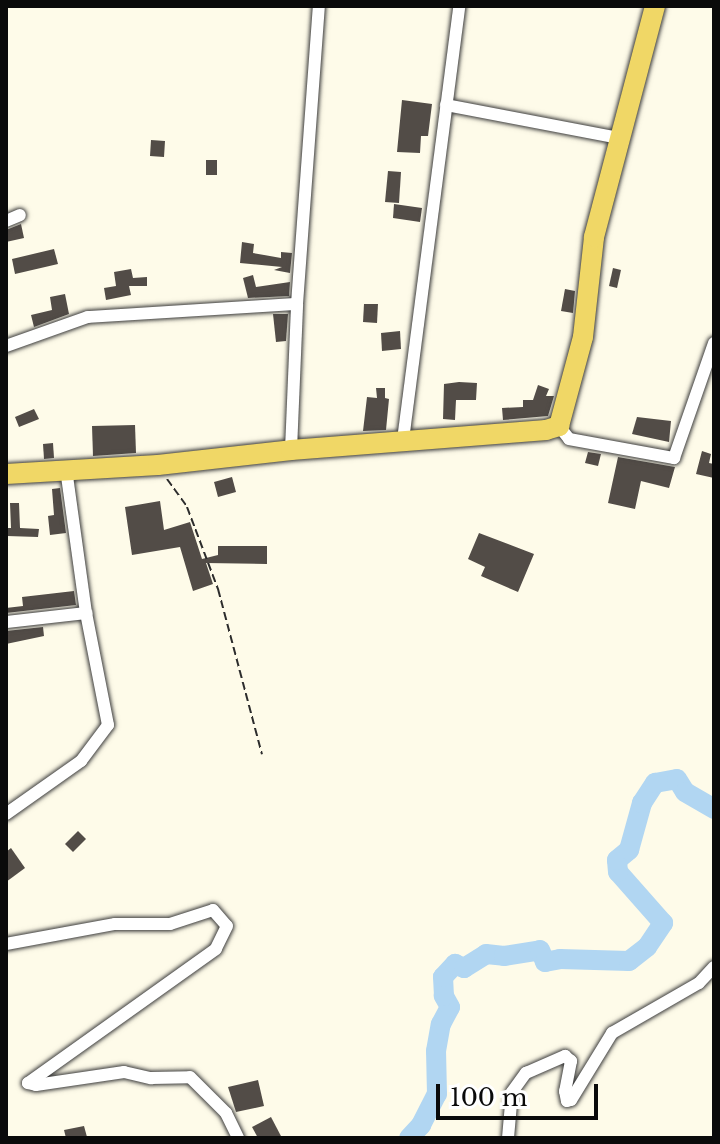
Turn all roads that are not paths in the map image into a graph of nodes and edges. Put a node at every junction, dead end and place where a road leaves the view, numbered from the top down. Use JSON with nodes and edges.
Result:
{"nodes":[{"id":1,"x":319,"y":6,"type":"edge"},
{"id":2,"x":459,"y":6,"type":"edge"},
{"id":3,"x":655,"y":6,"type":"edge"},
{"id":4,"x":446,"y":105,"type":"junction"},
{"id":5,"x":619,"y":138,"type":"junction"},
{"id":6,"x":20,"y":215,"type":"dead end"},
{"id":7,"x":6,"y":221,"type":"edge"},
{"id":8,"x":297,"y":304,"type":"junction"},
{"id":9,"x":714,"y":343,"type":"edge"},
{"id":10,"x":6,"y":346,"type":"edge"},
{"id":11,"x":559,"y":426,"type":"junction"},
{"id":12,"x":403,"y":440,"type":"junction"},
{"id":13,"x":291,"y":450,"type":"junction"},
{"id":14,"x":66,"y":468,"type":"junction"},
{"id":15,"x":6,"y":474,"type":"edge"},
{"id":16,"x":86,"y":613,"type":"junction"},
{"id":17,"x":6,"y":622,"type":"edge"},
{"id":18,"x":6,"y":814,"type":"edge"},
{"id":19,"x":6,"y":944,"type":"edge"},
{"id":20,"x":714,"y":967,"type":"edge"},
{"id":21,"x":238,"y":1138,"type":"edge"},
{"id":22,"x":508,"y":1138,"type":"edge"}],
"edges":[{"from":1,"to":8,"type":"street"},
{"from":2,"to":4,"type":"street"},
{"from":3,"to":5,"type":"main road"},
{"from":4,"to":5,"type":"street"},
{"from":4,"to":12,"type":"street"},
{"from":5,"to":11,"type":"main road"},
{"from":6,"to":7,"type":"street"},
{"from":8,"to":10,"type":"street"},
{"from":8,"to":13,"type":"street"},
{"from":9,"to":11,"type":"street"},
{"from":11,"to":12,"type":"main road"},
{"from":12,"to":13,"type":"main road"},
{"from":13,"to":14,"type":"main road"},
{"from":14,"to":15,"type":"main road"},
{"from":14,"to":16,"type":"street"},
{"from":16,"to":17,"type":"street"},
{"from":16,"to":18,"type":"street"},
{"from":19,"to":21,"type":"street"},
{"from":20,"to":22,"type":"street"}]}
